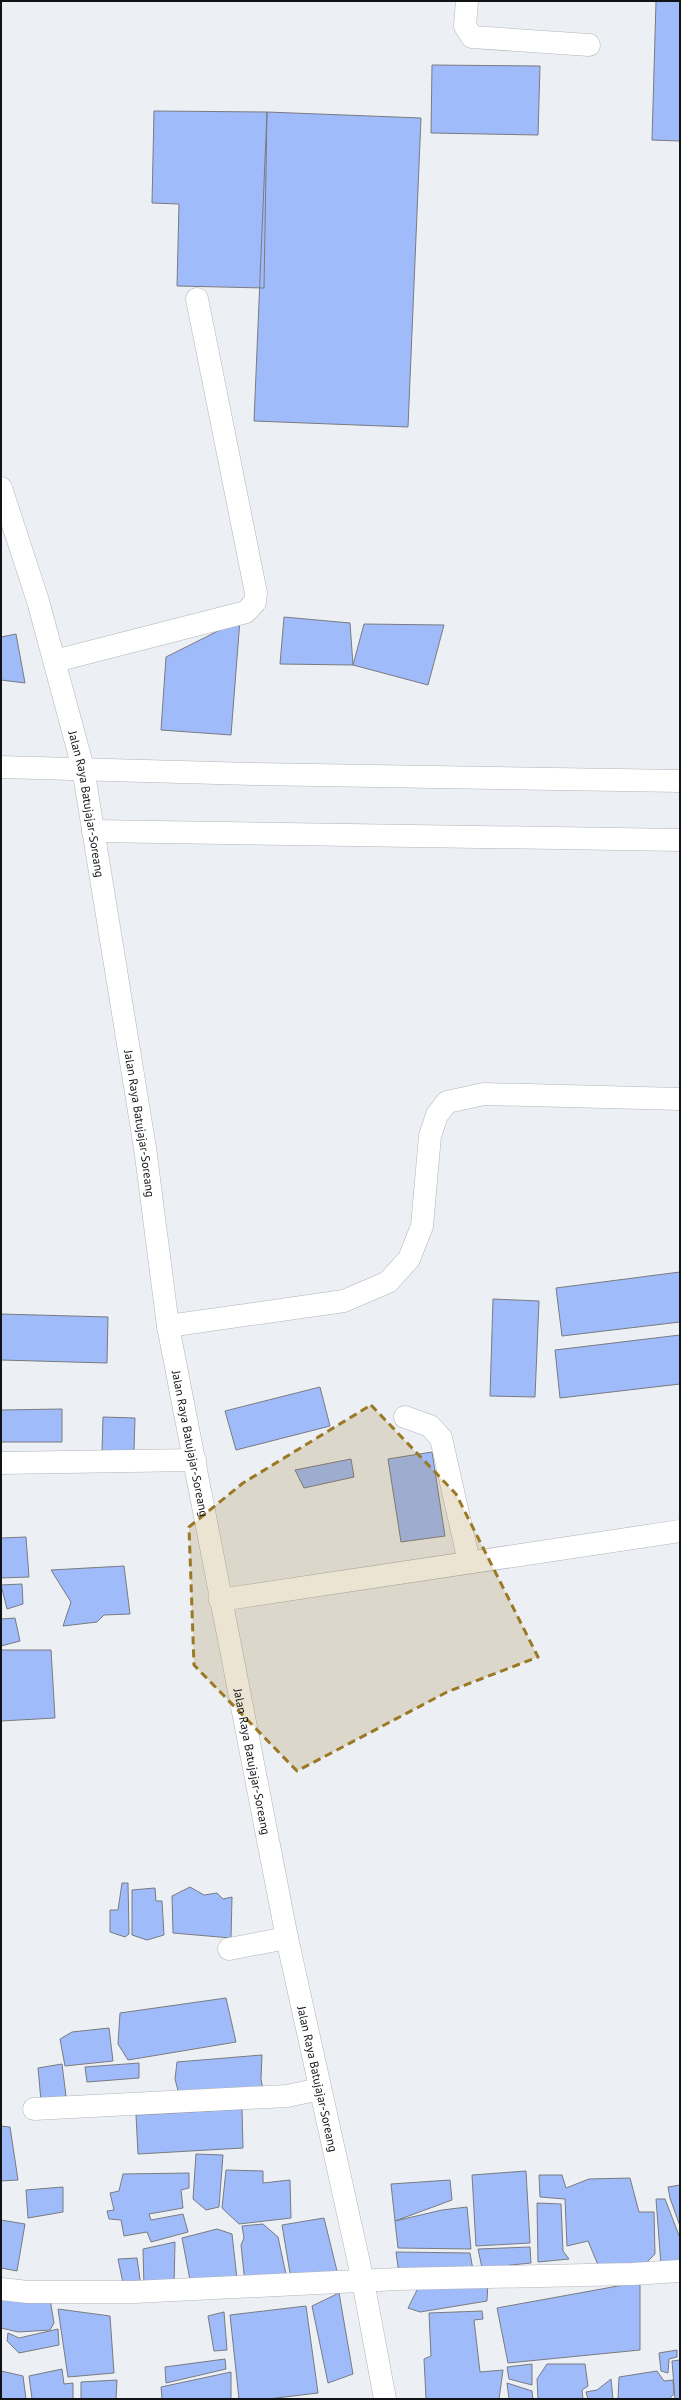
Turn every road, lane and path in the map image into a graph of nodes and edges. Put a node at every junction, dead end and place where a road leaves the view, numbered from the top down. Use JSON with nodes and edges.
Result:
{"nodes":[{"id":1,"x":467,"y":1,"type":"edge"},
{"id":2,"x":589,"y":45,"type":"dead end"},
{"id":3,"x":197,"y":299,"type":"dead end"},
{"id":4,"x":1,"y":488,"type":"edge"},
{"id":5,"x":55,"y":661,"type":"junction"},
{"id":6,"x":1,"y":767,"type":"edge"},
{"id":7,"x":83,"y":768,"type":"junction"},
{"id":8,"x":680,"y":781,"type":"edge"},
{"id":9,"x":93,"y":831,"type":"junction"},
{"id":10,"x":680,"y":840,"type":"edge"},
{"id":11,"x":680,"y":1100,"type":"edge"},
{"id":12,"x":168,"y":1326,"type":"junction"},
{"id":13,"x":405,"y":1417,"type":"dead end"},
{"id":14,"x":195,"y":1460,"type":"junction"},
{"id":15,"x":1,"y":1463,"type":"edge"},
{"id":16,"x":680,"y":1531,"type":"edge"},
{"id":17,"x":469,"y":1562,"type":"junction"},
{"id":18,"x":220,"y":1600,"type":"junction"},
{"id":19,"x":287,"y":1938,"type":"junction"},
{"id":20,"x":229,"y":1949,"type":"dead end"},
{"id":21,"x":320,"y":2089,"type":"junction"},
{"id":22,"x":34,"y":2109,"type":"dead end"},
{"id":23,"x":680,"y":2271,"type":"edge"},
{"id":24,"x":363,"y":2281,"type":"junction"},
{"id":25,"x":1,"y":2289,"type":"edge"},
{"id":26,"x":385,"y":2399,"type":"edge"}],
"edges":[{"from":1,"to":2,"type":"main road"},
{"from":3,"to":5,"type":"main road"},
{"from":4,"to":5,"type":"main road","name":"Jalan Raya Batujajar-Soreang"},
{"from":5,"to":7,"type":"main road","name":"Jalan Raya Batujajar-Soreang"},
{"from":6,"to":7,"type":"main road"},
{"from":7,"to":8,"type":"main road"},
{"from":7,"to":9,"type":"main road","name":"Jalan Raya Batujajar-Soreang"},
{"from":9,"to":10,"type":"main road"},
{"from":9,"to":12,"type":"main road","name":"Jalan Raya Batujajar-Soreang"},
{"from":11,"to":12,"type":"main road"},
{"from":12,"to":14,"type":"main road","name":"Jalan Raya Batujajar-Soreang"},
{"from":13,"to":17,"type":"main road"},
{"from":14,"to":15,"type":"main road"},
{"from":14,"to":18,"type":"main road","name":"Jalan Raya Batujajar-Soreang"},
{"from":16,"to":17,"type":"main road"},
{"from":17,"to":18,"type":"main road"},
{"from":18,"to":19,"type":"main road","name":"Jalan Raya Batujajar-Soreang"},
{"from":19,"to":20,"type":"main road"},
{"from":19,"to":21,"type":"main road","name":"Jalan Raya Batujajar-Soreang"},
{"from":21,"to":22,"type":"main road"},
{"from":21,"to":24,"type":"main road","name":"Jalan Raya Batujajar-Soreang"},
{"from":23,"to":24,"type":"main road"},
{"from":24,"to":25,"type":"main road"},
{"from":24,"to":26,"type":"main road","name":"Jalan Raya Batujajar-Soreang"}]}
